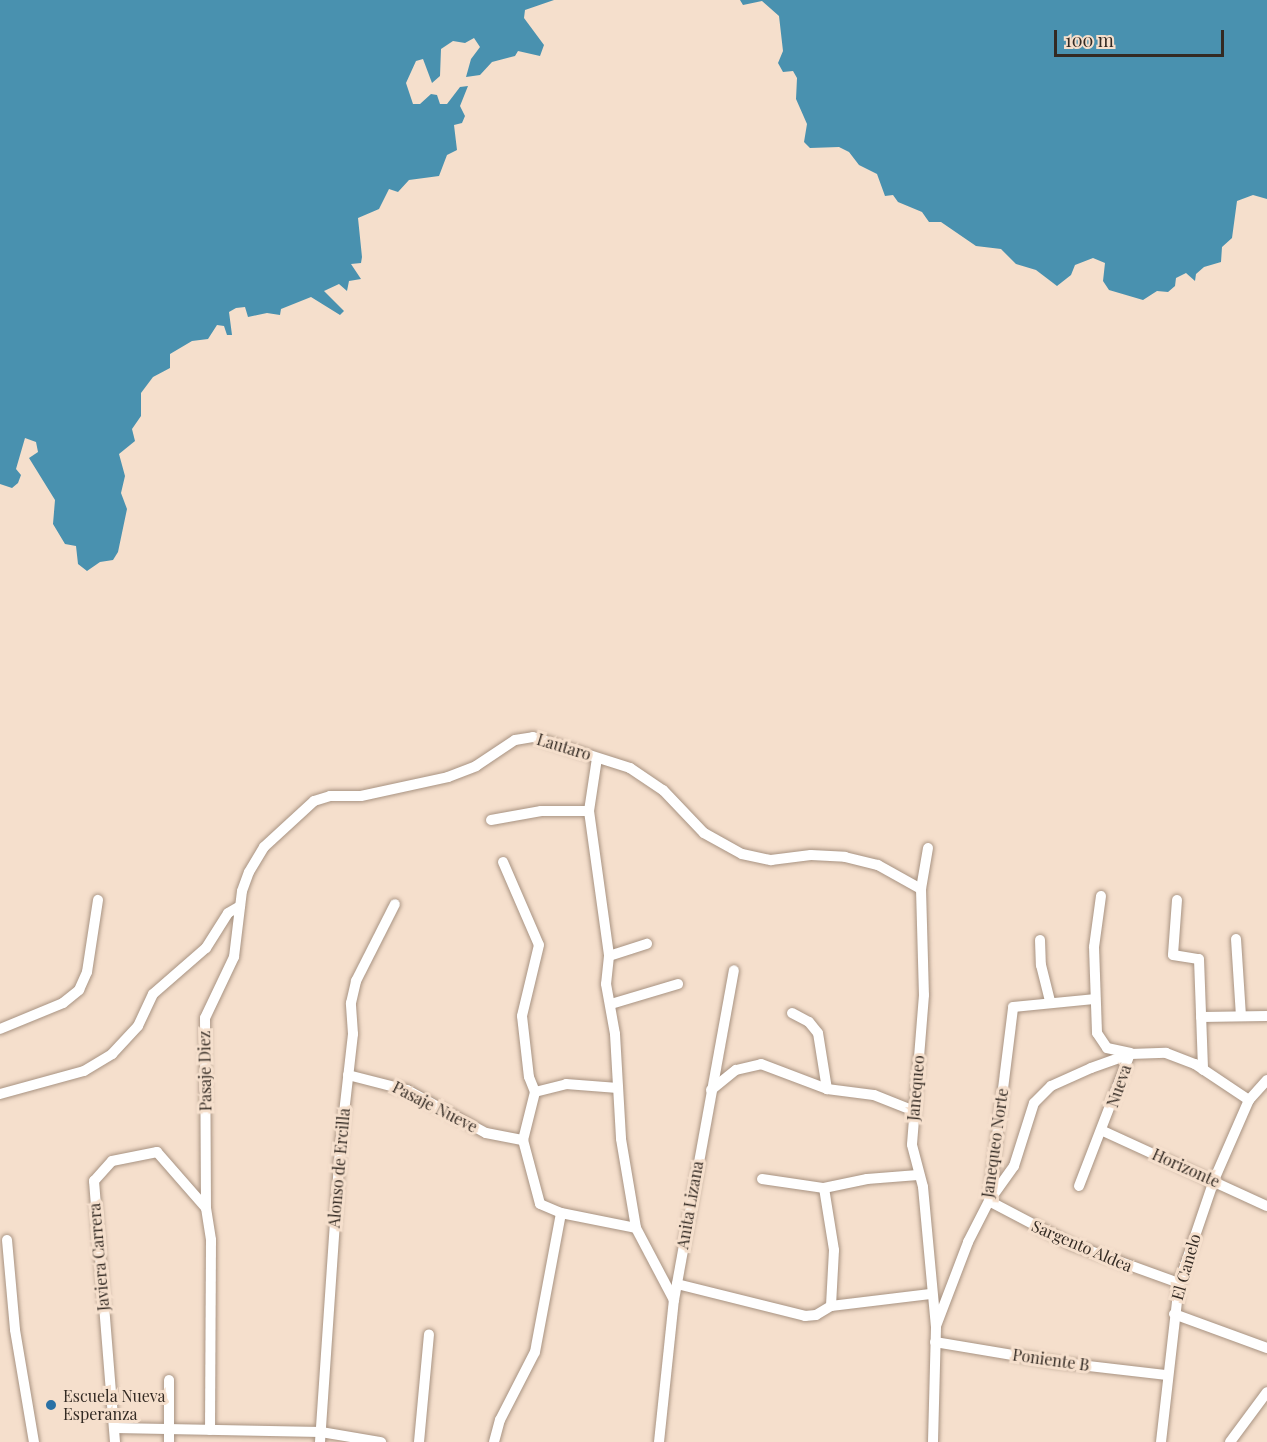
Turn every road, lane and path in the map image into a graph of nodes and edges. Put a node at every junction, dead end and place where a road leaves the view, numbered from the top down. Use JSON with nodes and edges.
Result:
{"nodes":[{"id":1,"x":597,"y":758,"type":"junction"},
{"id":2,"x":589,"y":811,"type":"junction"},
{"id":3,"x":491,"y":820,"type":"dead end"},
{"id":4,"x":928,"y":848,"type":"dead end"},
{"id":5,"x":503,"y":862,"type":"dead end"},
{"id":6,"x":921,"y":889,"type":"junction"},
{"id":7,"x":1101,"y":896,"type":"dead end"},
{"id":8,"x":98,"y":900,"type":"dead end"},
{"id":9,"x":1177,"y":900,"type":"dead end"},
{"id":10,"x":395,"y":904,"type":"dead end"},
{"id":11,"x":240,"y":906,"type":"junction"},
{"id":12,"x":1236,"y":939,"type":"dead end"},
{"id":13,"x":1040,"y":940,"type":"dead end"},
{"id":14,"x":647,"y":944,"type":"dead end"},
{"id":15,"x":609,"y":956,"type":"junction"},
{"id":16,"x":734,"y":970,"type":"dead end"},
{"id":17,"x":678,"y":984,"type":"dead end"},
{"id":18,"x":1094,"y":999,"type":"junction"},
{"id":19,"x":1050,"y":1001,"type":"junction"},
{"id":20,"x":611,"y":1004,"type":"junction"},
{"id":21,"x":792,"y":1013,"type":"dead end"},
{"id":22,"x":1241,"y":1016,"type":"junction"},
{"id":23,"x":1267,"y":1016,"type":"edge"},
{"id":24,"x":1201,"y":1017,"type":"junction"},
{"id":25,"x":0,"y":1029,"type":"edge"},
{"id":26,"x":1130,"y":1053,"type":"junction"},
{"id":27,"x":1203,"y":1070,"type":"junction"},
{"id":28,"x":348,"y":1075,"type":"junction"},
{"id":29,"x":1267,"y":1080,"type":"edge"},
{"id":30,"x":618,"y":1088,"type":"junction"},
{"id":31,"x":827,"y":1089,"type":"junction"},
{"id":32,"x":711,"y":1091,"type":"junction"},
{"id":33,"x":535,"y":1092,"type":"junction"},
{"id":34,"x":0,"y":1094,"type":"edge"},
{"id":35,"x":1249,"y":1100,"type":"junction"},
{"id":36,"x":914,"y":1111,"type":"junction"},
{"id":37,"x":1103,"y":1131,"type":"junction"},
{"id":38,"x":523,"y":1140,"type":"junction"},
{"id":39,"x":918,"y":1175,"type":"junction"},
{"id":40,"x":762,"y":1179,"type":"dead end"},
{"id":41,"x":1214,"y":1180,"type":"junction"},
{"id":42,"x":1079,"y":1186,"type":"dead end"},
{"id":43,"x":824,"y":1188,"type":"junction"},
{"id":44,"x":989,"y":1201,"type":"junction"},
{"id":45,"x":1267,"y":1206,"type":"edge"},
{"id":46,"x":206,"y":1208,"type":"junction"},
{"id":47,"x":561,"y":1213,"type":"junction"},
{"id":48,"x":636,"y":1228,"type":"junction"},
{"id":49,"x":7,"y":1240,"type":"dead end"},
{"id":50,"x":1179,"y":1283,"type":"junction"},
{"id":51,"x":677,"y":1284,"type":"junction"},
{"id":52,"x":930,"y":1294,"type":"junction"},
{"id":53,"x":674,"y":1300,"type":"junction"},
{"id":54,"x":831,"y":1306,"type":"junction"},
{"id":55,"x":1174,"y":1314,"type":"junction"},
{"id":56,"x":936,"y":1326,"type":"junction"},
{"id":57,"x":429,"y":1334,"type":"dead end"},
{"id":58,"x":935,"y":1342,"type":"junction"},
{"id":59,"x":1267,"y":1348,"type":"edge"},
{"id":60,"x":1167,"y":1375,"type":"junction"},
{"id":61,"x":169,"y":1380,"type":"dead end"},
{"id":62,"x":1267,"y":1392,"type":"edge"},
{"id":63,"x":115,"y":1428,"type":"junction"},
{"id":64,"x":169,"y":1430,"type":"junction"},
{"id":65,"x":210,"y":1430,"type":"junction"},
{"id":66,"x":252,"y":1437,"type":"edge"},
{"id":67,"x":321,"y":1437,"type":"edge"},
{"id":68,"x":34,"y":1442,"type":"edge"},
{"id":69,"x":115,"y":1442,"type":"edge"},
{"id":70,"x":169,"y":1442,"type":"edge"},
{"id":71,"x":381,"y":1442,"type":"edge"},
{"id":72,"x":419,"y":1442,"type":"edge"},
{"id":73,"x":494,"y":1442,"type":"edge"},
{"id":74,"x":659,"y":1442,"type":"edge"},
{"id":75,"x":933,"y":1442,"type":"edge"},
{"id":76,"x":1161,"y":1442,"type":"edge"},
{"id":77,"x":1230,"y":1442,"type":"edge"}],
"edges":[{"from":1,"to":2,"type":"street"},
{"from":1,"to":6,"type":"street","name":"Lautaro"},
{"from":1,"to":11,"type":"street","name":"Lautaro"},
{"from":2,"to":3,"type":"street"},
{"from":2,"to":15,"type":"street"},
{"from":4,"to":6,"type":"street","name":"Janequeo"},
{"from":5,"to":33,"type":"street"},
{"from":6,"to":36,"type":"street","name":"Janequeo"},
{"from":7,"to":18,"type":"street","name":"Nueva"},
{"from":8,"to":25,"type":"street"},
{"from":9,"to":24,"type":"street"},
{"from":10,"to":28,"type":"street","name":"Alonso de Ercilla"},
{"from":11,"to":34,"type":"street"},
{"from":11,"to":46,"type":"street","name":"Pasaje Diez"},
{"from":12,"to":22,"type":"street"},
{"from":13,"to":19,"type":"street"},
{"from":14,"to":15,"type":"street"},
{"from":15,"to":20,"type":"street"},
{"from":16,"to":32,"type":"street","name":"Anita Lizana"},
{"from":17,"to":20,"type":"street"},
{"from":18,"to":19,"type":"street","name":"Janequeo Norte"},
{"from":18,"to":26,"type":"street","name":"Nueva"},
{"from":19,"to":44,"type":"street","name":"Janequeo Norte"},
{"from":20,"to":30,"type":"street"},
{"from":21,"to":31,"type":"street"},
{"from":22,"to":23,"type":"street"},
{"from":22,"to":24,"type":"street"},
{"from":24,"to":27,"type":"street"},
{"from":26,"to":27,"type":"street"},
{"from":26,"to":37,"type":"street","name":"Nueva"},
{"from":26,"to":44,"type":"street"},
{"from":27,"to":35,"type":"street"},
{"from":28,"to":38,"type":"street","name":"Pasaje Nueve"},
{"from":28,"to":67,"type":"street","name":"Alonso de Ercilla"},
{"from":29,"to":35,"type":"street","name":"El Canelo"},
{"from":30,"to":33,"type":"street"},
{"from":30,"to":48,"type":"street"},
{"from":31,"to":32,"type":"street"},
{"from":31,"to":36,"type":"street"},
{"from":32,"to":51,"type":"street","name":"Anita Lizana"},
{"from":33,"to":38,"type":"street"},
{"from":35,"to":41,"type":"street","name":"El Canelo"},
{"from":36,"to":39,"type":"street","name":"Janequeo"},
{"from":37,"to":41,"type":"street","name":"Horizonte"},
{"from":37,"to":42,"type":"street","name":"Nueva"},
{"from":38,"to":47,"type":"street"},
{"from":39,"to":43,"type":"street"},
{"from":39,"to":52,"type":"street","name":"Janequeo"},
{"from":40,"to":43,"type":"street"},
{"from":41,"to":45,"type":"street","name":"Horizonte"},
{"from":41,"to":50,"type":"street","name":"El Canelo"},
{"from":43,"to":54,"type":"street"},
{"from":44,"to":50,"type":"street","name":"Sargento Aldea"},
{"from":44,"to":56,"type":"street","name":"Janequeo Norte"},
{"from":46,"to":63,"type":"street","name":"Javiera Carrera"},
{"from":46,"to":65,"type":"street"},
{"from":47,"to":48,"type":"street"},
{"from":47,"to":73,"type":"street"},
{"from":48,"to":53,"type":"street"},
{"from":49,"to":68,"type":"street"},
{"from":50,"to":55,"type":"street","name":"El Canelo"},
{"from":51,"to":53,"type":"street","name":"Anita Lizana"},
{"from":51,"to":54,"type":"street"},
{"from":52,"to":54,"type":"street"},
{"from":52,"to":56,"type":"street","name":"Janequeo"},
{"from":53,"to":74,"type":"street","name":"Anita Lizana"},
{"from":55,"to":59,"type":"street"},
{"from":55,"to":60,"type":"street","name":"El Canelo"},
{"from":56,"to":58,"type":"street","name":"Janequeo Norte"},
{"from":57,"to":72,"type":"street"},
{"from":58,"to":60,"type":"street","name":"Poniente B"},
{"from":58,"to":75,"type":"street"},
{"from":60,"to":76,"type":"street","name":"El Canelo"},
{"from":61,"to":64,"type":"street"},
{"from":62,"to":77,"type":"street"},
{"from":63,"to":64,"type":"street"},
{"from":63,"to":69,"type":"street","name":"Javiera Carrera"},
{"from":64,"to":65,"type":"street"},
{"from":64,"to":70,"type":"street"},
{"from":65,"to":66,"type":"street"},
{"from":66,"to":67,"type":"street"},
{"from":67,"to":71,"type":"street"}]}
